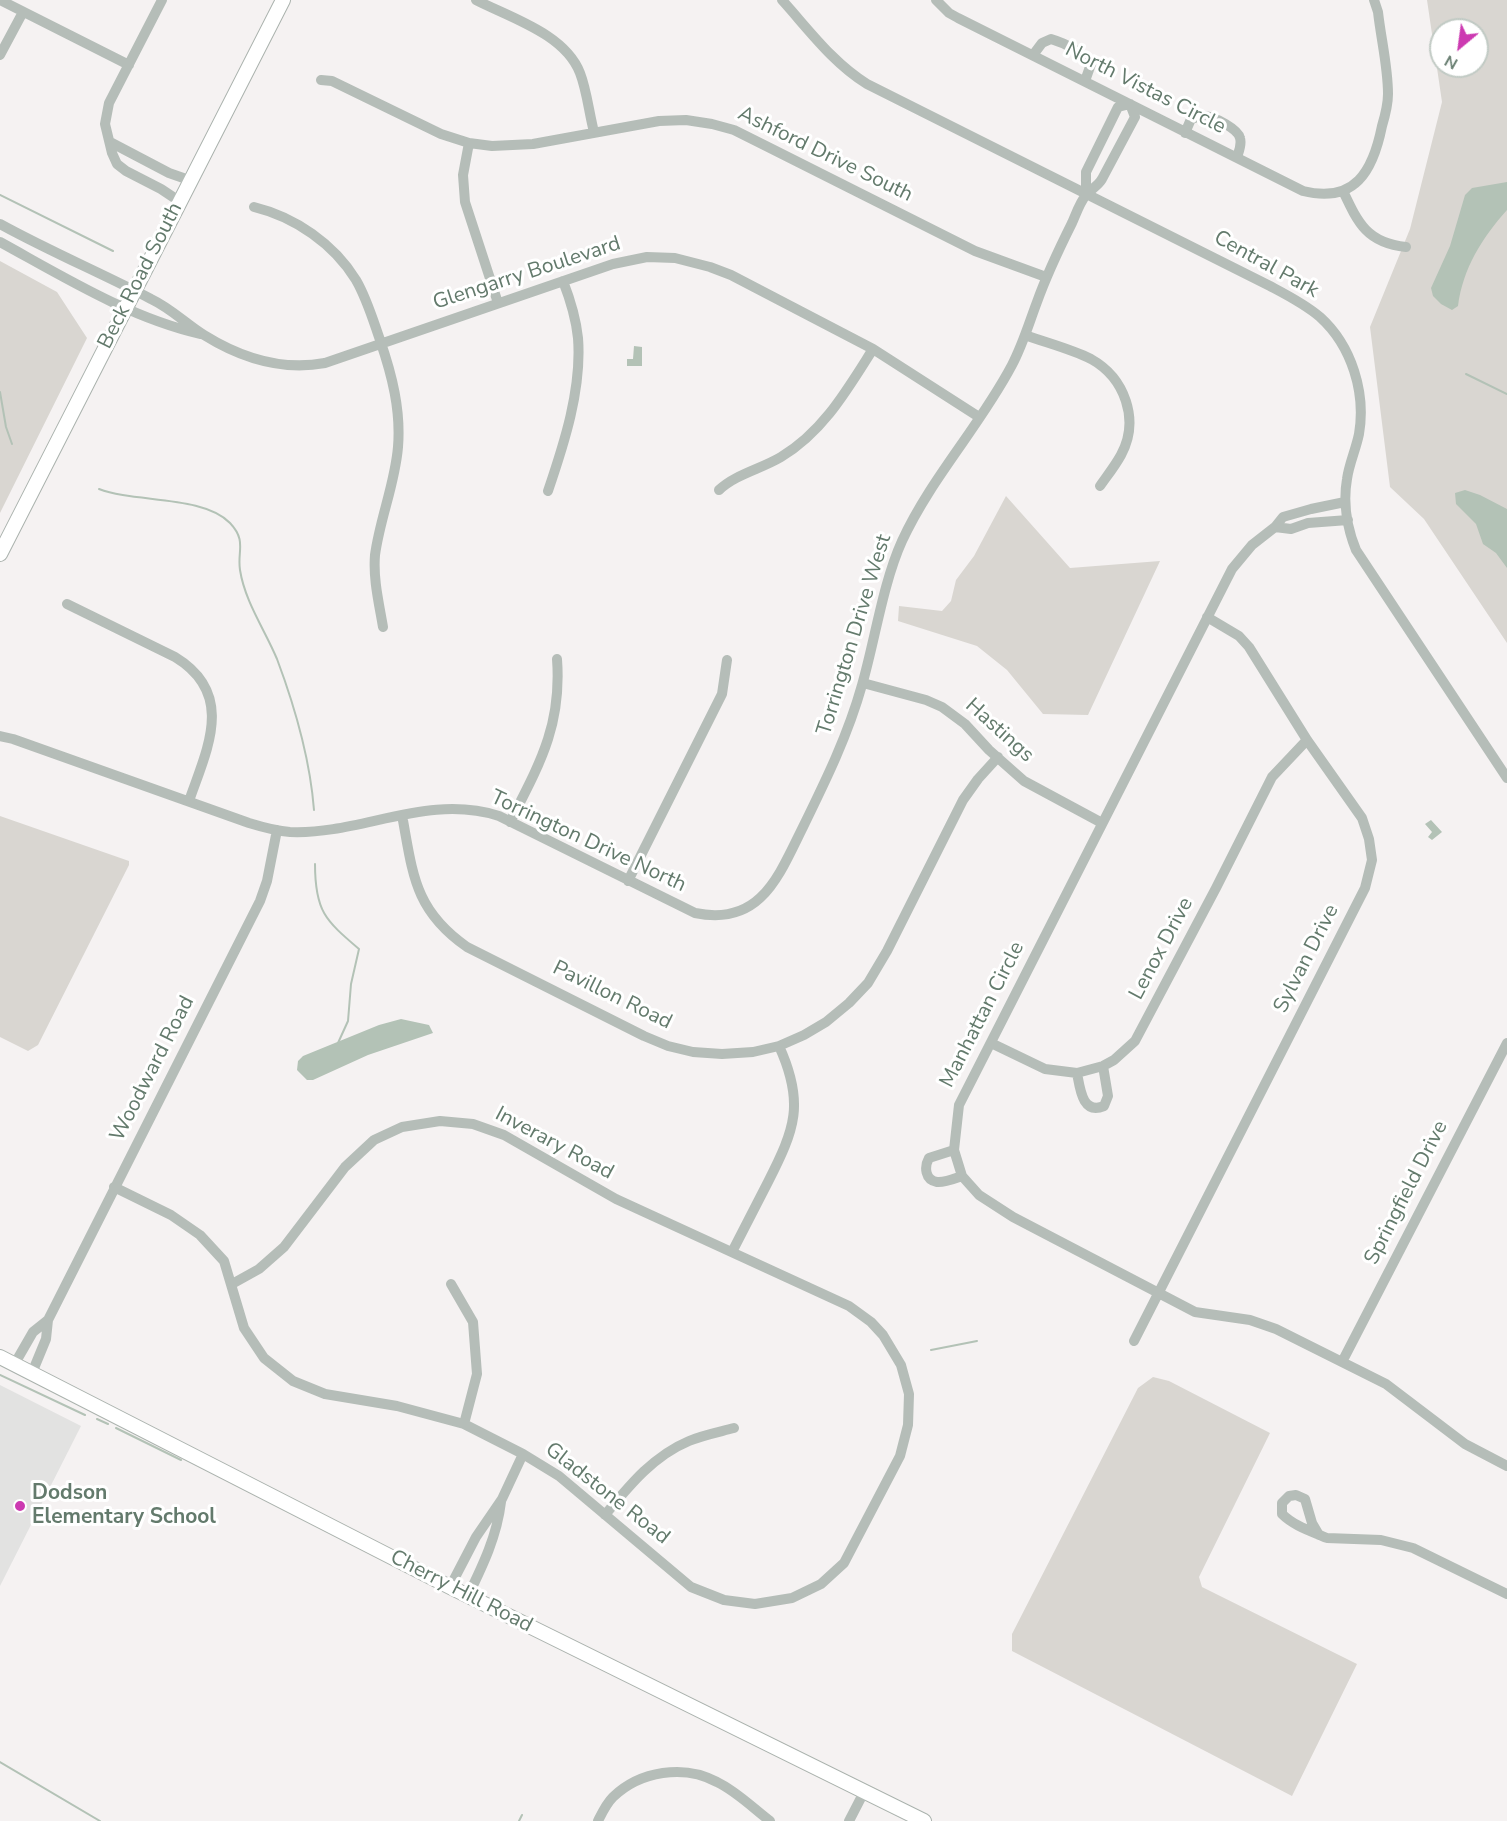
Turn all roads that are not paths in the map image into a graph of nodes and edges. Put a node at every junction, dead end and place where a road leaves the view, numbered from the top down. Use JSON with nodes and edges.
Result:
{"nodes":[{"id":1,"x":0,"y":0,"type":"edge"},
{"id":2,"x":162,"y":0,"type":"edge"},
{"id":3,"x":283,"y":0,"type":"edge"},
{"id":4,"x":476,"y":0,"type":"edge"},
{"id":5,"x":782,"y":0,"type":"edge"},
{"id":6,"x":936,"y":0,"type":"edge"},
{"id":7,"x":1374,"y":0,"type":"edge"},
{"id":8,"x":23,"y":12,"type":"junction"},
{"id":9,"x":0,"y":55,"type":"edge"},
{"id":10,"x":1033,"y":55,"type":"junction"},
{"id":11,"x":129,"y":65,"type":"junction"},
{"id":12,"x":321,"y":80,"type":"dead end"},
{"id":13,"x":1085,"y":81,"type":"junction"},
{"id":14,"x":1130,"y":104,"type":"junction"},
{"id":15,"x":594,"y":132,"type":"junction"},
{"id":16,"x":1185,"y":133,"type":"junction"},
{"id":17,"x":110,"y":142,"type":"junction"},
{"id":18,"x":469,"y":143,"type":"junction"},
{"id":19,"x":1237,"y":157,"type":"junction"},
{"id":20,"x":189,"y":180,"type":"junction"},
{"id":21,"x":1343,"y":191,"type":"junction"},
{"id":22,"x":1086,"y":195,"type":"junction"},
{"id":23,"x":179,"y":201,"type":"junction"},
{"id":24,"x":254,"y":207,"type":"dead end"},
{"id":25,"x":0,"y":224,"type":"edge"},
{"id":26,"x":0,"y":242,"type":"edge"},
{"id":27,"x":1406,"y":247,"type":"dead end"},
{"id":28,"x":1046,"y":277,"type":"junction"},
{"id":29,"x":563,"y":281,"type":"junction"},
{"id":30,"x":134,"y":290,"type":"junction"},
{"id":31,"x":498,"y":303,"type":"junction"},
{"id":32,"x":125,"y":307,"type":"junction"},
{"id":33,"x":203,"y":334,"type":"junction"},
{"id":34,"x":1025,"y":335,"type":"junction"},
{"id":35,"x":381,"y":344,"type":"junction"},
{"id":36,"x":873,"y":349,"type":"junction"},
{"id":37,"x":979,"y":417,"type":"junction"},
{"id":38,"x":1100,"y":486,"type":"dead end"},
{"id":39,"x":719,"y":490,"type":"dead end"},
{"id":40,"x":549,"y":491,"type":"dead end"},
{"id":41,"x":1345,"y":502,"type":"junction"},
{"id":42,"x":1348,"y":520,"type":"junction"},
{"id":43,"x":1275,"y":527,"type":"junction"},
{"id":44,"x":0,"y":554,"type":"edge"},
{"id":45,"x":67,"y":604,"type":"dead end"},
{"id":46,"x":1207,"y":617,"type":"junction"},
{"id":47,"x":383,"y":627,"type":"dead end"},
{"id":48,"x":557,"y":659,"type":"dead end"},
{"id":49,"x":728,"y":660,"type":"dead end"},
{"id":50,"x":863,"y":683,"type":"junction"},
{"id":51,"x":0,"y":730,"type":"edge"},
{"id":52,"x":0,"y":736,"type":"edge"},
{"id":53,"x":13,"y":739,"type":"junction"},
{"id":54,"x":1307,"y":740,"type":"junction"},
{"id":55,"x":998,"y":757,"type":"junction"},
{"id":56,"x":1507,"y":778,"type":"edge"},
{"id":57,"x":189,"y":801,"type":"junction"},
{"id":58,"x":402,"y":815,"type":"junction"},
{"id":59,"x":510,"y":822,"type":"junction"},
{"id":60,"x":1102,"y":823,"type":"junction"},
{"id":61,"x":277,"y":830,"type":"junction"},
{"id":62,"x":628,"y":881,"type":"junction"},
{"id":63,"x":731,"y":914,"type":"joint"},
{"id":64,"x":991,"y":1043,"type":"junction"},
{"id":65,"x":1507,"y":1043,"type":"edge"},
{"id":66,"x":778,"y":1046,"type":"junction"},
{"id":67,"x":1104,"y":1066,"type":"junction"},
{"id":68,"x":1077,"y":1073,"type":"junction"},
{"id":69,"x":954,"y":1150,"type":"junction"},
{"id":70,"x":963,"y":1176,"type":"junction"},
{"id":71,"x":114,"y":1187,"type":"junction"},
{"id":72,"x":732,"y":1252,"type":"junction"},
{"id":73,"x":232,"y":1284,"type":"junction"},
{"id":74,"x":451,"y":1284,"type":"dead end"},
{"id":75,"x":1159,"y":1292,"type":"junction"},
{"id":76,"x":48,"y":1320,"type":"junction"},
{"id":77,"x":884,"y":1335,"type":"joint"},
{"id":78,"x":1134,"y":1341,"type":"dead end"},
{"id":79,"x":0,"y":1357,"type":"edge"},
{"id":80,"x":1342,"y":1362,"type":"junction"},
{"id":81,"x":14,"y":1365,"type":"junction"},
{"id":82,"x":32,"y":1374,"type":"junction"},
{"id":83,"x":464,"y":1424,"type":"junction"},
{"id":84,"x":734,"y":1428,"type":"dead end"},
{"id":85,"x":523,"y":1454,"type":"junction"},
{"id":86,"x":1507,"y":1466,"type":"edge"},
{"id":87,"x":502,"y":1499,"type":"junction"},
{"id":88,"x":605,"y":1515,"type":"junction"},
{"id":89,"x":1319,"y":1535,"type":"dead end"},
{"id":90,"x":450,"y":1587,"type":"junction"},
{"id":91,"x":1507,"y":1594,"type":"edge"},
{"id":92,"x":468,"y":1596,"type":"junction"},
{"id":93,"x":864,"y":1792,"type":"junction"},
{"id":94,"x":597,"y":1821,"type":"edge"},
{"id":95,"x":770,"y":1821,"type":"edge"},
{"id":96,"x":849,"y":1821,"type":"edge"},
{"id":97,"x":924,"y":1821,"type":"edge"}],
"edges":[{"from":1,"to":8,"type":"street"},
{"from":2,"to":11,"type":"street"},
{"from":3,"to":20,"type":"main road","name":"Beck Road South"},
{"from":4,"to":15,"type":"street"},
{"from":5,"to":22,"type":"street","name":"Central Park"},
{"from":6,"to":10,"type":"street","name":"North Vistas Circle"},
{"from":7,"to":21,"type":"street"},
{"from":8,"to":9,"type":"street"},
{"from":8,"to":11,"type":"street"},
{"from":10,"to":13,"type":"street","name":"North Vistas Circle"},
{"from":10,"to":13,"type":"street"},
{"from":11,"to":17,"type":"street"},
{"from":12,"to":18,"type":"street","name":"Ashford Drive South"},
{"from":13,"to":14,"type":"street","name":"North Vistas Circle"},
{"from":14,"to":16,"type":"street","name":"North Vistas Circle"},
{"from":14,"to":22,"type":"street"},
{"from":14,"to":22,"type":"street"},
{"from":15,"to":18,"type":"street","name":"Ashford Drive South"},
{"from":15,"to":28,"type":"street","name":"Ashford Drive South"},
{"from":16,"to":19,"type":"street","name":"North Vistas Circle"},
{"from":16,"to":19,"type":"street"},
{"from":17,"to":20,"type":"street"},
{"from":17,"to":23,"type":"street"},
{"from":18,"to":31,"type":"street"},
{"from":19,"to":21,"type":"street","name":"North Vistas Circle"},
{"from":20,"to":23,"type":"main road","name":"Beck Road South"},
{"from":21,"to":27,"type":"street"},
{"from":22,"to":28,"type":"street","name":"Torrington Drive West"},
{"from":22,"to":41,"type":"street","name":"Central Park"},
{"from":23,"to":30,"type":"main road","name":"Beck Road South"},
{"from":24,"to":35,"type":"street"},
{"from":25,"to":30,"type":"street","name":"Glengarry Boulevard"},
{"from":26,"to":32,"type":"street","name":"Glengarry Boulevard"},
{"from":28,"to":34,"type":"street","name":"Torrington Drive West"},
{"from":29,"to":31,"type":"street","name":"Glengarry Boulevard"},
{"from":29,"to":36,"type":"street","name":"Glengarry Boulevard"},
{"from":29,"to":40,"type":"street"},
{"from":30,"to":32,"type":"main road","name":"Beck Road South"},
{"from":30,"to":33,"type":"street","name":"Glengarry Boulevard"},
{"from":31,"to":35,"type":"street","name":"Glengarry Boulevard"},
{"from":32,"to":33,"type":"street","name":"Glengarry Boulevard"},
{"from":32,"to":44,"type":"main road","name":"Beck Road South"},
{"from":33,"to":35,"type":"street","name":"Glengarry Boulevard"},
{"from":34,"to":37,"type":"street","name":"Torrington Drive West"},
{"from":34,"to":38,"type":"street"},
{"from":35,"to":47,"type":"street"},
{"from":36,"to":37,"type":"street","name":"Glengarry Boulevard"},
{"from":36,"to":39,"type":"street"},
{"from":37,"to":50,"type":"street","name":"Torrington Drive West"},
{"from":41,"to":42,"type":"street","name":"Central Park"},
{"from":41,"to":43,"type":"street","name":"Manhattan Circle"},
{"from":42,"to":43,"type":"street"},
{"from":42,"to":56,"type":"street","name":"Central Park"},
{"from":43,"to":46,"type":"street","name":"Manhattan Circle"},
{"from":45,"to":57,"type":"street"},
{"from":46,"to":54,"type":"street","name":"Sylvan Drive"},
{"from":46,"to":60,"type":"street","name":"Manhattan Circle"},
{"from":48,"to":59,"type":"street"},
{"from":49,"to":62,"type":"street"},
{"from":50,"to":55,"type":"street","name":"Hastings"},
{"from":50,"to":63,"type":"street","name":"Torrington Drive West"},
{"from":51,"to":53,"type":"street","name":"Torrington Drive North"},
{"from":52,"to":53,"type":"street","name":"Torrington Drive North"},
{"from":53,"to":57,"type":"street","name":"Torrington Drive North"},
{"from":54,"to":67,"type":"street","name":"Lenox Drive"},
{"from":54,"to":75,"type":"street","name":"Sylvan Drive"},
{"from":55,"to":60,"type":"street","name":"Hastings"},
{"from":55,"to":66,"type":"street","name":"Pavillon Road"},
{"from":57,"to":61,"type":"street","name":"Torrington Drive North"},
{"from":58,"to":59,"type":"street","name":"Torrington Drive North"},
{"from":58,"to":61,"type":"street","name":"Torrington Drive North"},
{"from":58,"to":66,"type":"street","name":"Pavillon Road"},
{"from":59,"to":62,"type":"street","name":"Torrington Drive North"},
{"from":60,"to":64,"type":"street","name":"Manhattan Circle"},
{"from":61,"to":71,"type":"street","name":"Woodward Road"},
{"from":62,"to":63,"type":"street","name":"Torrington Drive North"},
{"from":64,"to":68,"type":"street","name":"Lenox Drive"},
{"from":64,"to":69,"type":"street","name":"Manhattan Circle"},
{"from":65,"to":80,"type":"street","name":"Springfield Drive"},
{"from":66,"to":72,"type":"street"},
{"from":67,"to":68,"type":"street","name":"Lenox Drive"},
{"from":67,"to":68,"type":"street"},
{"from":69,"to":70,"type":"street","name":"Manhattan Circle"},
{"from":69,"to":70,"type":"street"},
{"from":70,"to":75,"type":"street","name":"Manhattan Circle"},
{"from":71,"to":73,"type":"street","name":"Gladstone Road"},
{"from":71,"to":76,"type":"street","name":"Woodward Road"},
{"from":72,"to":73,"type":"street","name":"Inverary Road"},
{"from":72,"to":77,"type":"street","name":"Inverary Road"},
{"from":73,"to":83,"type":"street","name":"Gladstone Road"},
{"from":74,"to":83,"type":"street"},
{"from":75,"to":78,"type":"street","name":"Sylvan Drive"},
{"from":75,"to":80,"type":"street","name":"Manhattan Circle"},
{"from":76,"to":81,"type":"street","name":"Woodward Road"},
{"from":76,"to":82,"type":"street","name":"Woodward Road"},
{"from":77,"to":88,"type":"street","name":"Gladstone Road"},
{"from":79,"to":81,"type":"main road","name":"Cherry Hill Road"},
{"from":80,"to":86,"type":"street","name":"Manhattan Circle"},
{"from":81,"to":82,"type":"main road","name":"Cherry Hill Road"},
{"from":82,"to":90,"type":"main road","name":"Cherry Hill Road"},
{"from":83,"to":85,"type":"street","name":"Gladstone Road"},
{"from":84,"to":88,"type":"street"},
{"from":85,"to":87,"type":"street"},
{"from":85,"to":88,"type":"street","name":"Gladstone Road"},
{"from":87,"to":90,"type":"street"},
{"from":87,"to":92,"type":"street"},
{"from":89,"to":91,"type":"street"},
{"from":90,"to":92,"type":"main road","name":"Cherry Hill Road"},
{"from":92,"to":93,"type":"main road","name":"Cherry Hill Road"},
{"from":93,"to":96,"type":"street"},
{"from":93,"to":97,"type":"main road","name":"Cherry Hill Road"},
{"from":94,"to":95,"type":"street"}]}
